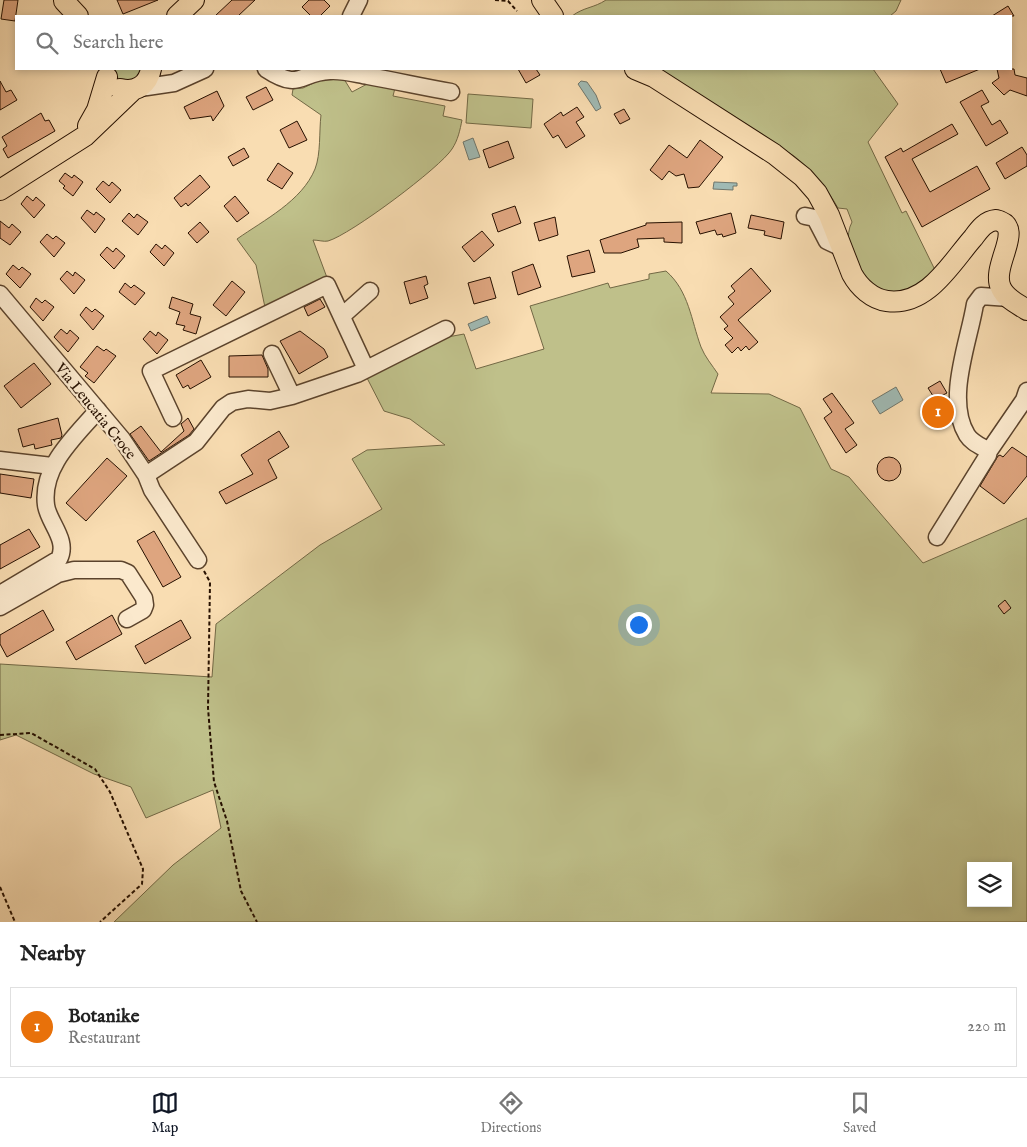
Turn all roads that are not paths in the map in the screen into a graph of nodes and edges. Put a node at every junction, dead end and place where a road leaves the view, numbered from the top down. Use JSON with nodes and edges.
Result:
{"nodes":[{"id":1,"x":194,"y":0,"type":"edge"},
{"id":2,"x":359,"y":0,"type":"edge"},
{"id":3,"x":542,"y":0,"type":"edge"},
{"id":4,"x":67,"y":6,"type":"edge"},
{"id":5,"x":77,"y":15,"type":"edge"},
{"id":6,"x":178,"y":15,"type":"edge"},
{"id":7,"x":352,"y":15,"type":"edge"},
{"id":8,"x":552,"y":15,"type":"edge"},
{"id":9,"x":152,"y":70,"type":"edge"},
{"id":10,"x":154,"y":70,"type":"edge"},
{"id":11,"x":203,"y":70,"type":"edge"},
{"id":12,"x":268,"y":70,"type":"edge"},
{"id":13,"x":336,"y":70,"type":"edge"},
{"id":14,"x":637,"y":70,"type":"edge"},
{"id":15,"x":106,"y":73,"type":"edge"},
{"id":16,"x":189,"y":77,"type":"junction"},
{"id":17,"x":136,"y":89,"type":"junction"},
{"id":18,"x":451,"y":92,"type":"dead end"},
{"id":19,"x":70,"y":146,"type":"junction"},
{"id":20,"x":0,"y":190,"type":"edge"},
{"id":21,"x":805,"y":216,"type":"dead end"},
{"id":22,"x":842,"y":248,"type":"junction"},
{"id":23,"x":370,"y":291,"type":"dead end"},
{"id":24,"x":0,"y":294,"type":"edge"},
{"id":25,"x":1009,"y":298,"type":"junction"},
{"id":26,"x":1027,"y":310,"type":"edge"},
{"id":27,"x":342,"y":316,"type":"junction"},
{"id":28,"x":446,"y":329,"type":"dead end"},
{"id":29,"x":272,"y":354,"type":"dead end"},
{"id":30,"x":366,"y":370,"type":"junction"},
{"id":31,"x":1027,"y":390,"type":"edge"},
{"id":32,"x":292,"y":396,"type":"junction"},
{"id":33,"x":98,"y":410,"type":"junction"},
{"id":34,"x":173,"y":418,"type":"dead end"},
{"id":35,"x":989,"y":451,"type":"junction"},
{"id":36,"x":0,"y":460,"type":"edge"},
{"id":37,"x":52,"y":466,"type":"junction"},
{"id":38,"x":146,"y":475,"type":"junction"},
{"id":39,"x":937,"y":538,"type":"dead end"},
{"id":40,"x":198,"y":560,"type":"road end"},
{"id":41,"x":0,"y":594,"type":"edge"},
{"id":42,"x":0,"y":607,"type":"edge"},
{"id":43,"x":127,"y":618,"type":"dead end"}],
"edges":[{"from":1,"to":6,"type":"main road"},
{"from":2,"to":7,"type":"street"},
{"from":3,"to":8,"type":"main road"},
{"from":4,"to":5,"type":"main road"},
{"from":9,"to":17,"type":"main road"},
{"from":10,"to":16,"type":"street"},
{"from":11,"to":16,"type":"street"},
{"from":12,"to":13,"type":"street"},
{"from":13,"to":18,"type":"street"},
{"from":14,"to":22,"type":"main road"},
{"from":15,"to":17,"type":"main road"},
{"from":15,"to":19,"type":"main road"},
{"from":16,"to":17,"type":"street"},
{"from":17,"to":19,"type":"main road"},
{"from":19,"to":20,"type":"main road"},
{"from":21,"to":22,"type":"street"},
{"from":22,"to":25,"type":"main road"},
{"from":23,"to":27,"type":"street"},
{"from":24,"to":33,"type":"street","name":"Via Leucatia Croce"},
{"from":25,"to":26,"type":"main road"},
{"from":25,"to":35,"type":"street"},
{"from":27,"to":30,"type":"street"},
{"from":27,"to":34,"type":"street"},
{"from":28,"to":30,"type":"street"},
{"from":29,"to":32,"type":"street"},
{"from":30,"to":32,"type":"street"},
{"from":31,"to":35,"type":"street"},
{"from":32,"to":38,"type":"street"},
{"from":33,"to":37,"type":"street"},
{"from":33,"to":38,"type":"street","name":"Via Leucatia Croce"},
{"from":35,"to":39,"type":"street"},
{"from":36,"to":37,"type":"street"},
{"from":37,"to":41,"type":"street"},
{"from":38,"to":40,"type":"street","name":"Via Leucatia Croce"},
{"from":42,"to":43,"type":"street"}]}
